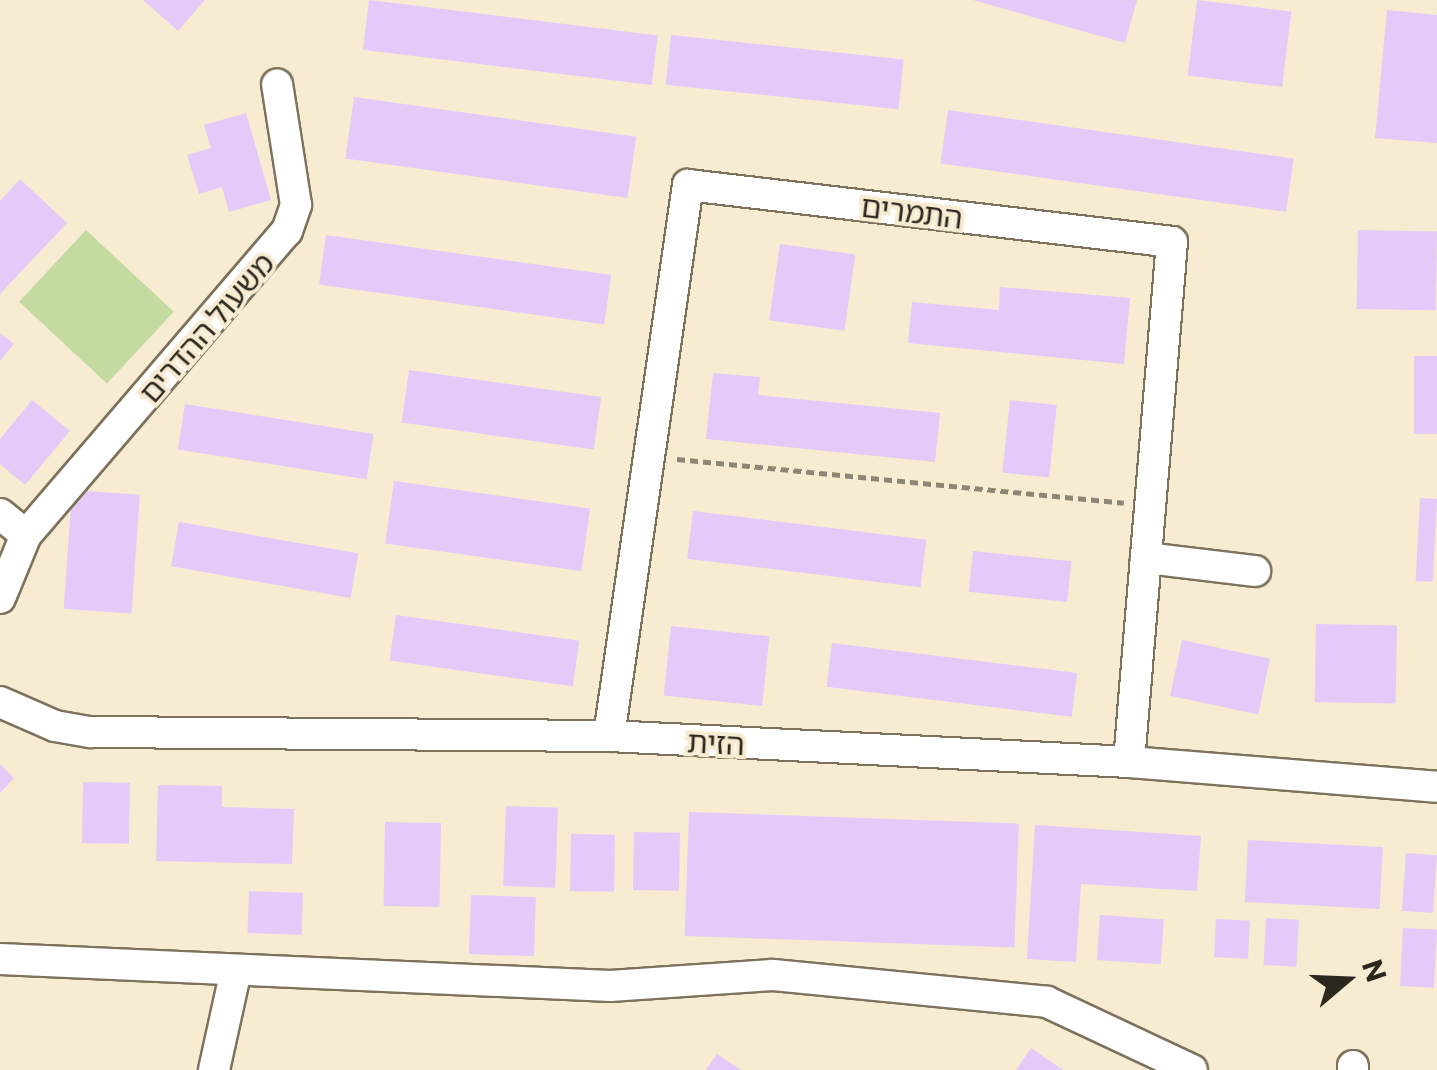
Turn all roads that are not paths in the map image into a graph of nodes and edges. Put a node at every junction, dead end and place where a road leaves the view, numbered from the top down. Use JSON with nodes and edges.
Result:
{"nodes":[{"id":1,"x":277,"y":84,"type":"dead end"},
{"id":2,"x":0,"y":514,"type":"edge"},
{"id":3,"x":26,"y":535,"type":"junction"},
{"id":4,"x":1146,"y":558,"type":"junction"},
{"id":5,"x":1255,"y":571,"type":"dead end"},
{"id":6,"x":0,"y":598,"type":"edge"},
{"id":7,"x":0,"y":702,"type":"edge"},
{"id":8,"x":609,"y":736,"type":"junction"},
{"id":9,"x":1129,"y":762,"type":"junction"},
{"id":10,"x":1437,"y":787,"type":"edge"},
{"id":11,"x":0,"y":959,"type":"edge"},
{"id":12,"x":236,"y":970,"type":"junction"},
{"id":13,"x":214,"y":1070,"type":"edge"},
{"id":14,"x":1192,"y":1070,"type":"edge"}],
"edges":[{"from":1,"to":3,"type":"street","name":"משעול ההדרים"},
{"from":2,"to":3,"type":"street"},
{"from":3,"to":6,"type":"street","name":"משעול ההדרים"},
{"from":4,"to":5,"type":"street"},
{"from":4,"to":8,"type":"street","name":"התמרים"},
{"from":4,"to":9,"type":"street","name":"התמרים"},
{"from":7,"to":8,"type":"street","name":"הזית"},
{"from":8,"to":9,"type":"street","name":"הזית"},
{"from":9,"to":10,"type":"street","name":"הזית"},
{"from":11,"to":12,"type":"street"},
{"from":12,"to":13,"type":"street"},
{"from":12,"to":14,"type":"street"}]}
